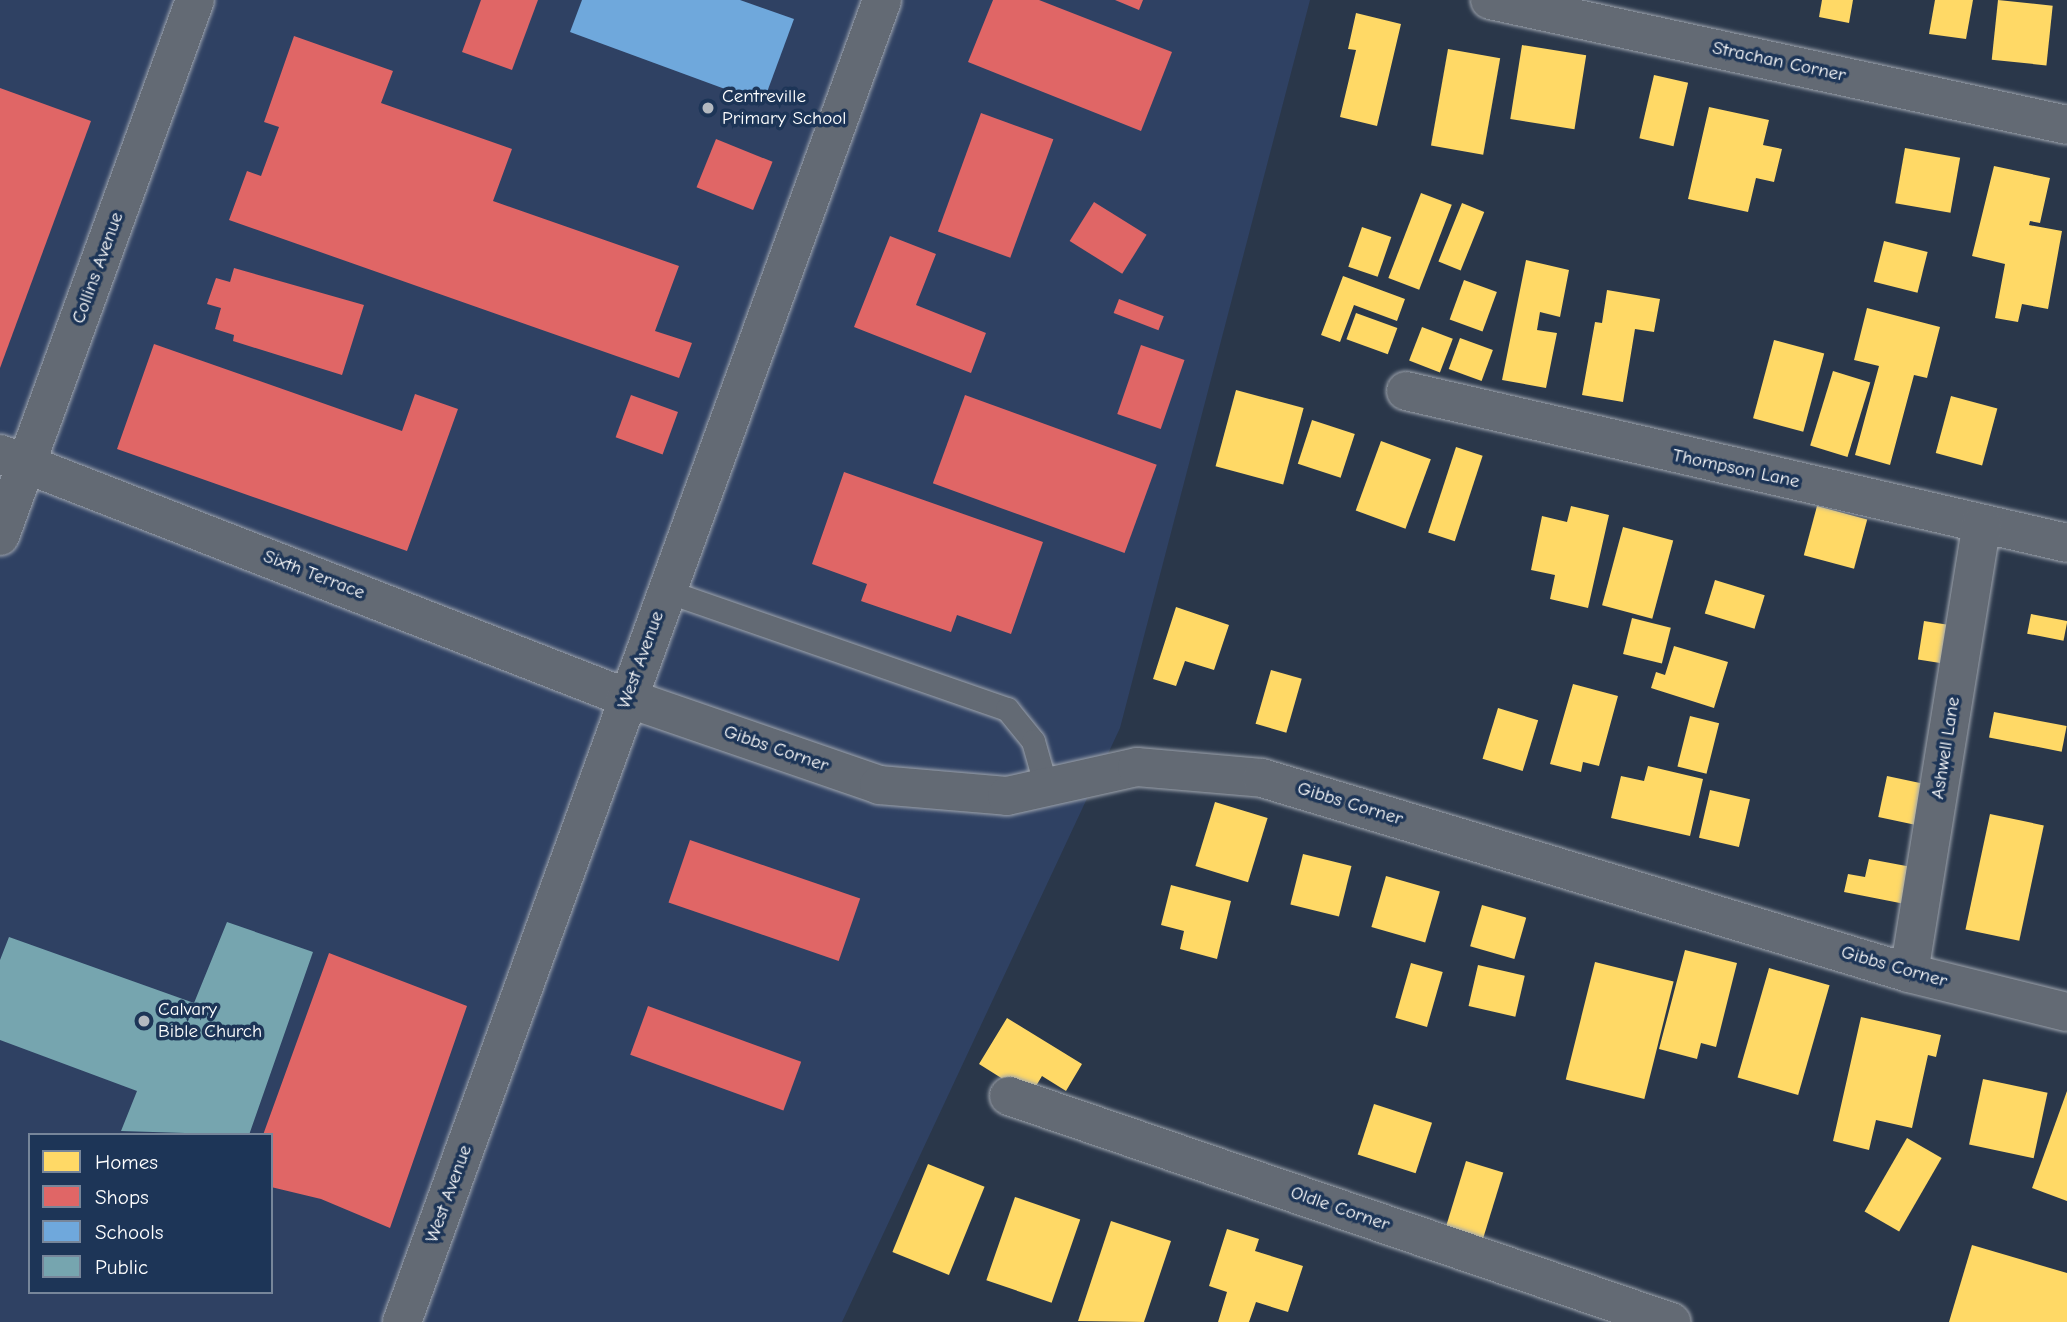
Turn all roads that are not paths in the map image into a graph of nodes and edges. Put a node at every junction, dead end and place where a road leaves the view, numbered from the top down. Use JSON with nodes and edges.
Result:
{"nodes":[{"id":1,"x":195,"y":0,"type":"edge"},
{"id":2,"x":882,"y":0,"type":"edge"},
{"id":3,"x":1490,"y":0,"type":"edge"},
{"id":4,"x":2067,"y":125,"type":"edge"},
{"id":5,"x":1406,"y":391,"type":"dead end"},
{"id":6,"x":13,"y":459,"type":"edge"},
{"id":7,"x":1982,"y":524,"type":"junction"},
{"id":8,"x":0,"y":536,"type":"edge"},
{"id":9,"x":2067,"y":543,"type":"edge"},
{"id":10,"x":666,"y":591,"type":"junction"},
{"id":11,"x":627,"y":698,"type":"junction"},
{"id":12,"x":1046,"y":787,"type":"junction"},
{"id":13,"x":1909,"y":973,"type":"junction"},
{"id":14,"x":2067,"y":1012,"type":"edge"},
{"id":15,"x":1009,"y":1096,"type":"dead end"},
{"id":16,"x":402,"y":1322,"type":"edge"},
{"id":17,"x":1671,"y":1322,"type":"edge"}],
"edges":[{"from":1,"to":6,"type":"street","name":"Collins Avenue"},
{"from":2,"to":10,"type":"street","name":"West Avenue"},
{"from":3,"to":4,"type":"street","name":"Strachan Corner"},
{"from":5,"to":7,"type":"street","name":"Thompson Lane"},
{"from":6,"to":8,"type":"street","name":"Collins Avenue"},
{"from":6,"to":11,"type":"street","name":"Sixth Terrace"},
{"from":7,"to":9,"type":"street","name":"Thompson Lane"},
{"from":7,"to":13,"type":"street","name":"Ashwell Lane"},
{"from":10,"to":11,"type":"street","name":"West Avenue"},
{"from":10,"to":12,"type":"lane"},
{"from":11,"to":12,"type":"street","name":"Gibbs Corner"},
{"from":11,"to":16,"type":"street","name":"West Avenue"},
{"from":12,"to":13,"type":"street","name":"Gibbs Corner"},
{"from":13,"to":14,"type":"street","name":"Gibbs Corner"},
{"from":15,"to":17,"type":"street","name":"Oldle Corner"}]}
